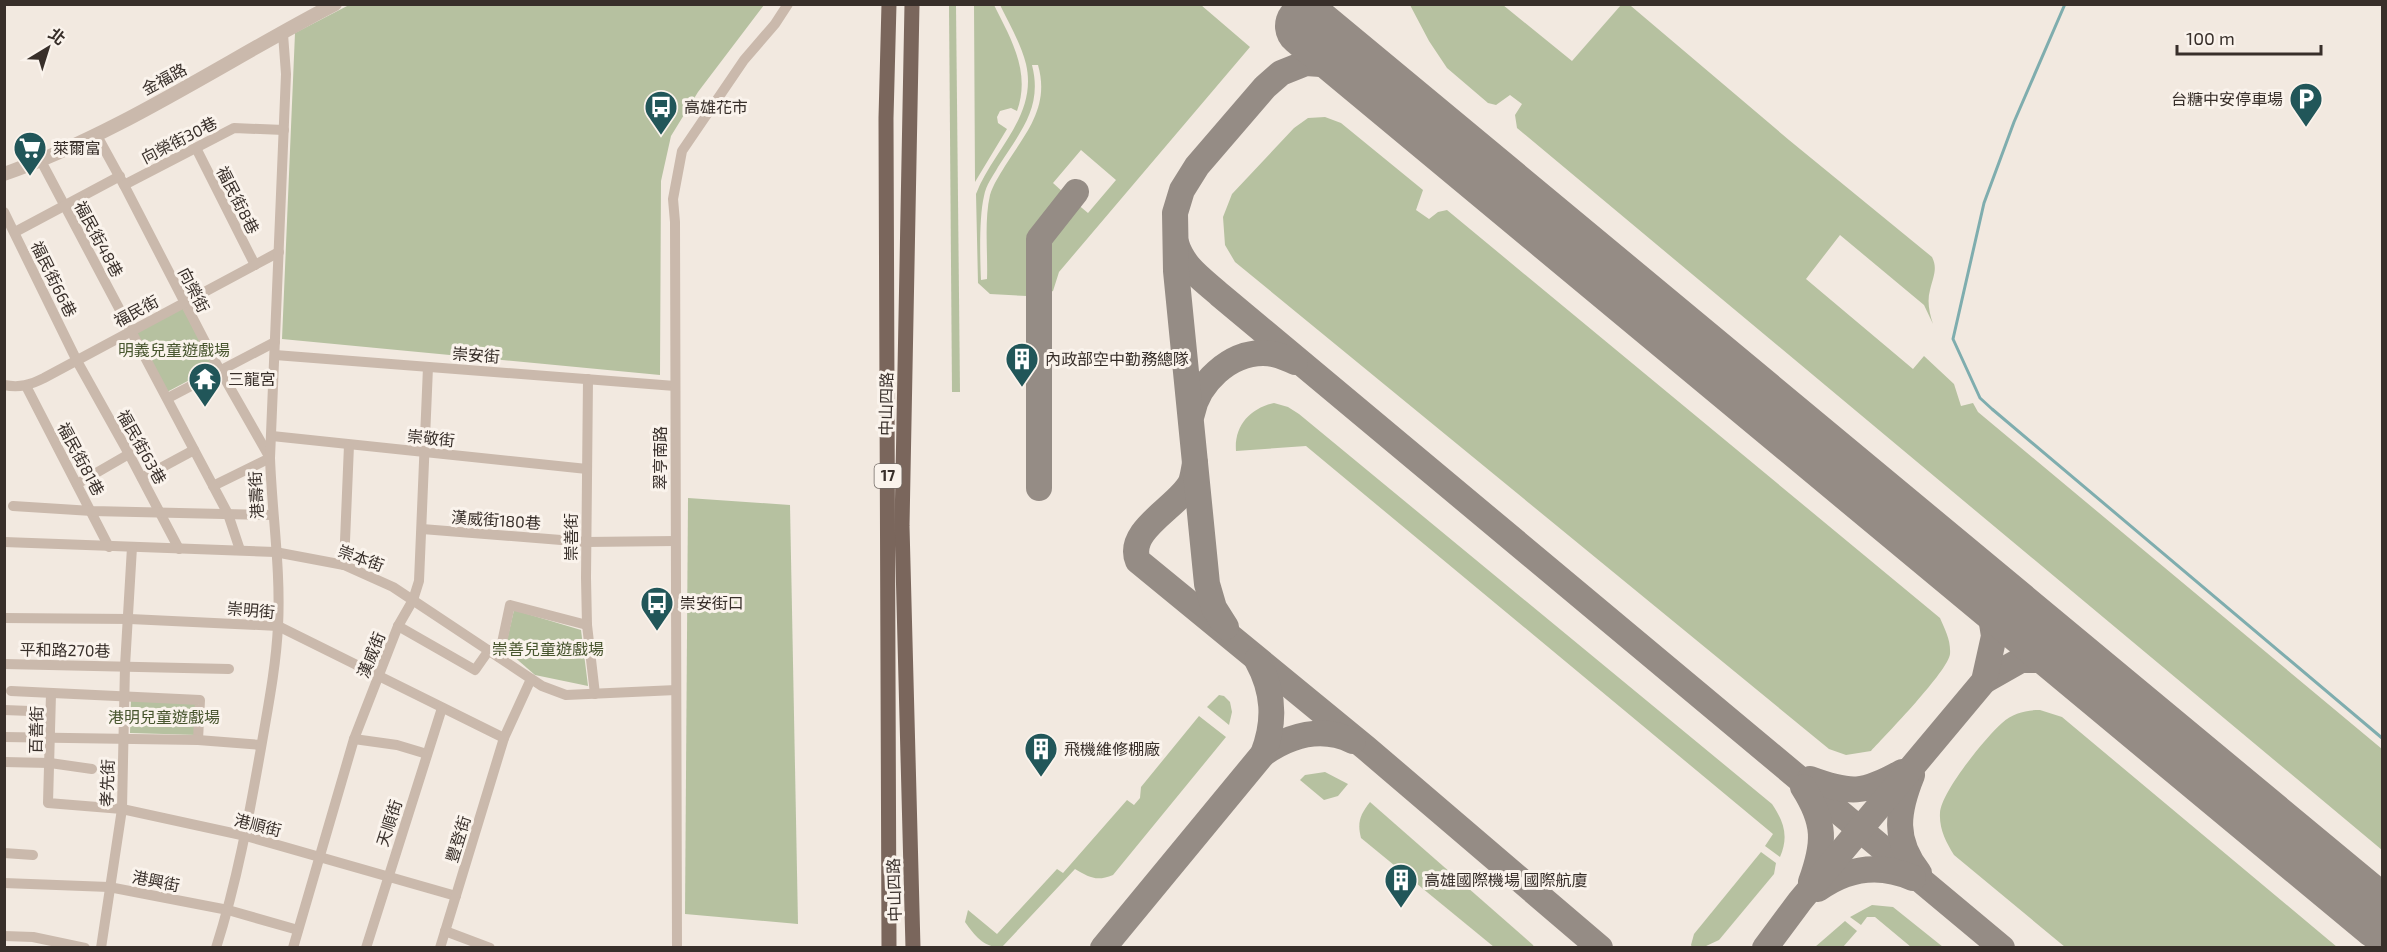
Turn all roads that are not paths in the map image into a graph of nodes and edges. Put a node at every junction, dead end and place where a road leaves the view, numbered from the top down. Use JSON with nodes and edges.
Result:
{"nodes":[{"id":1,"x":335,"y":4,"type":"edge"},
{"id":2,"x":788,"y":4,"type":"edge"},
{"id":3,"x":890,"y":4,"type":"edge"},
{"id":4,"x":912,"y":4,"type":"edge"},
{"id":5,"x":283,"y":34,"type":"junction"},
{"id":6,"x":284,"y":130,"type":"junction"},
{"id":7,"x":96,"y":134,"type":"junction"},
{"id":8,"x":195,"y":148,"type":"junction"},
{"id":9,"x":41,"y":161,"type":"junction"},
{"id":10,"x":4,"y":174,"type":"edge"},
{"id":11,"x":122,"y":180,"type":"junction"},
{"id":12,"x":64,"y":205,"type":"junction"},
{"id":13,"x":4,"y":212,"type":"edge"},
{"id":14,"x":15,"y":232,"type":"junction"},
{"id":15,"x":279,"y":252,"type":"junction"},
{"id":16,"x":255,"y":266,"type":"junction"},
{"id":17,"x":183,"y":303,"type":"junction"},
{"id":18,"x":131,"y":331,"type":"junction"},
{"id":19,"x":275,"y":342,"type":"junction"},
{"id":20,"x":275,"y":355,"type":"junction"},
{"id":21,"x":77,"y":360,"type":"junction"},
{"id":22,"x":428,"y":367,"type":"junction"},
{"id":23,"x":220,"y":371,"type":"junction"},
{"id":24,"x":588,"y":379,"type":"junction"},
{"id":25,"x":4,"y":385,"type":"edge"},
{"id":26,"x":26,"y":386,"type":"junction"},
{"id":27,"x":675,"y":386,"type":"junction"},
{"id":28,"x":168,"y":398,"type":"junction"},
{"id":29,"x":272,"y":436,"type":"junction"},
{"id":30,"x":349,"y":445,"type":"junction"},
{"id":31,"x":194,"y":450,"type":"junction"},
{"id":32,"x":423,"y":452,"type":"junction"},
{"id":33,"x":129,"y":454,"type":"junction"},
{"id":34,"x":270,"y":458,"type":"junction"},
{"id":35,"x":586,"y":469,"type":"junction"},
{"id":36,"x":142,"y":478,"type":"junction"},
{"id":37,"x":77,"y":484,"type":"junction"},
{"id":38,"x":213,"y":486,"type":"junction"},
{"id":39,"x":14,"y":506,"type":"dead end"},
{"id":40,"x":92,"y":511,"type":"junction"},
{"id":41,"x":160,"y":512,"type":"junction"},
{"id":42,"x":228,"y":514,"type":"junction"},
{"id":43,"x":272,"y":514,"type":"junction"},
{"id":44,"x":422,"y":529,"type":"junction"},
{"id":45,"x":675,"y":541,"type":"junction"},
{"id":46,"x":4,"y":542,"type":"edge"},
{"id":47,"x":586,"y":542,"type":"junction"},
{"id":48,"x":109,"y":547,"type":"junction"},
{"id":49,"x":132,"y":547,"type":"junction"},
{"id":50,"x":179,"y":549,"type":"junction"},
{"id":51,"x":240,"y":550,"type":"junction"},
{"id":52,"x":275,"y":552,"type":"junction"},
{"id":53,"x":344,"y":565,"type":"junction"},
{"id":54,"x":413,"y":600,"type":"junction"},
{"id":55,"x":4,"y":618,"type":"edge"},
{"id":56,"x":130,"y":619,"type":"junction"},
{"id":57,"x":587,"y":625,"type":"junction"},
{"id":58,"x":278,"y":626,"type":"junction"},
{"id":59,"x":399,"y":626,"type":"junction"},
{"id":60,"x":494,"y":654,"type":"junction"},
{"id":61,"x":4,"y":664,"type":"edge"},
{"id":62,"x":125,"y":666,"type":"junction"},
{"id":63,"x":229,"y":669,"type":"dead end"},
{"id":64,"x":378,"y":677,"type":"junction"},
{"id":65,"x":531,"y":679,"type":"junction"},
{"id":66,"x":676,"y":690,"type":"junction"},
{"id":67,"x":11,"y":691,"type":"dead end"},
{"id":68,"x":51,"y":694,"type":"junction"},
{"id":69,"x":596,"y":694,"type":"junction"},
{"id":70,"x":125,"y":696,"type":"junction"},
{"id":71,"x":442,"y":708,"type":"junction"},
{"id":72,"x":4,"y":710,"type":"edge"},
{"id":73,"x":30,"y":711,"type":"dead end"},
{"id":74,"x":4,"y":737,"type":"edge"},
{"id":75,"x":51,"y":738,"type":"junction"},
{"id":76,"x":123,"y":738,"type":"junction"},
{"id":77,"x":504,"y":738,"type":"junction"},
{"id":78,"x":354,"y":739,"type":"junction"},
{"id":79,"x":198,"y":740,"type":"junction"},
{"id":80,"x":261,"y":745,"type":"junction"},
{"id":81,"x":427,"y":754,"type":"junction"},
{"id":82,"x":4,"y":762,"type":"edge"},
{"id":83,"x":50,"y":763,"type":"junction"},
{"id":84,"x":92,"y":769,"type":"dead end"},
{"id":85,"x":48,"y":803,"type":"joint"},
{"id":86,"x":122,"y":809,"type":"junction"},
{"id":87,"x":246,"y":836,"type":"junction"},
{"id":88,"x":4,"y":853,"type":"edge"},
{"id":89,"x":33,"y":855,"type":"dead end"},
{"id":90,"x":320,"y":857,"type":"junction"},
{"id":91,"x":388,"y":875,"type":"junction"},
{"id":92,"x":4,"y":884,"type":"edge"},
{"id":93,"x":110,"y":887,"type":"junction"},
{"id":94,"x":456,"y":896,"type":"junction"},
{"id":95,"x":228,"y":910,"type":"junction"},
{"id":96,"x":298,"y":930,"type":"junction"},
{"id":97,"x":445,"y":931,"type":"junction"},
{"id":98,"x":4,"y":936,"type":"edge"},
{"id":99,"x":33,"y":942,"type":"edge"},
{"id":100,"x":85,"y":948,"type":"edge"},
{"id":101,"x":101,"y":948,"type":"edge"},
{"id":102,"x":216,"y":948,"type":"edge"},
{"id":103,"x":293,"y":948,"type":"edge"},
{"id":104,"x":366,"y":948,"type":"edge"},
{"id":105,"x":440,"y":948,"type":"edge"},
{"id":106,"x":490,"y":948,"type":"edge"},
{"id":107,"x":677,"y":948,"type":"edge"},
{"id":108,"x":889,"y":948,"type":"edge"},
{"id":109,"x":914,"y":948,"type":"edge"}],
"edges":[{"from":1,"to":5,"type":"street","name":"金福路"},
{"from":2,"to":27,"type":"street","name":"翠亨南路"},
{"from":3,"to":108,"type":"main road","name":"中山四路","number":"17"},
{"from":4,"to":109,"type":"main road","name":"中山四路","number":"17"},
{"from":5,"to":6,"type":"street","name":"港壽街"},
{"from":5,"to":7,"type":"street","name":"金福路"},
{"from":6,"to":8,"type":"street","name":"向榮街30巷"},
{"from":6,"to":15,"type":"street","name":"港壽街"},
{"from":7,"to":9,"type":"street","name":"金福路"},
{"from":7,"to":11,"type":"street","name":"向榮街"},
{"from":8,"to":11,"type":"street","name":"向榮街30巷"},
{"from":8,"to":16,"type":"street","name":"福民街8巷"},
{"from":9,"to":10,"type":"street","name":"金福路"},
{"from":9,"to":12,"type":"street","name":"福民街48巷"},
{"from":11,"to":12,"type":"street","name":"向榮街30巷"},
{"from":11,"to":17,"type":"street","name":"向榮街"},
{"from":12,"to":14,"type":"street","name":"向榮街30巷"},
{"from":12,"to":18,"type":"street","name":"福民街48巷"},
{"from":13,"to":14,"type":"street","name":"福民街66巷"},
{"from":14,"to":21,"type":"street","name":"福民街66巷"},
{"from":15,"to":16,"type":"street","name":"福民街"},
{"from":15,"to":19,"type":"street","name":"港壽街"},
{"from":16,"to":17,"type":"street","name":"福民街"},
{"from":17,"to":18,"type":"street","name":"福民街"},
{"from":17,"to":23,"type":"street","name":"向榮街"},
{"from":18,"to":21,"type":"street","name":"福民街"},
{"from":18,"to":28,"type":"street","name":"福民街48巷"},
{"from":19,"to":20,"type":"street","name":"港壽街"},
{"from":19,"to":23,"type":"street"},
{"from":20,"to":22,"type":"street","name":"崇安街"},
{"from":20,"to":29,"type":"street","name":"港壽街"},
{"from":21,"to":26,"type":"street","name":"福民街"},
{"from":21,"to":33,"type":"street","name":"福民街63巷"},
{"from":22,"to":24,"type":"street","name":"崇安街"},
{"from":22,"to":32,"type":"street","name":"漢威街"},
{"from":23,"to":28,"type":"street"},
{"from":23,"to":34,"type":"street","name":"向榮街"},
{"from":24,"to":27,"type":"street","name":"崇安街"},
{"from":24,"to":35,"type":"street","name":"崇善街"},
{"from":25,"to":26,"type":"street","name":"福民街"},
{"from":26,"to":37,"type":"street","name":"福民街81巷"},
{"from":27,"to":45,"type":"street","name":"翠亨南路"},
{"from":28,"to":31,"type":"street","name":"福民街48巷"},
{"from":29,"to":30,"type":"street","name":"崇敬街"},
{"from":29,"to":34,"type":"street","name":"港壽街"},
{"from":30,"to":32,"type":"street","name":"崇敬街"},
{"from":30,"to":53,"type":"street"},
{"from":31,"to":36,"type":"street"},
{"from":31,"to":38,"type":"street","name":"福民街48巷"},
{"from":32,"to":35,"type":"street","name":"崇敬街"},
{"from":32,"to":44,"type":"street","name":"漢威街"},
{"from":33,"to":36,"type":"street","name":"福民街63巷"},
{"from":33,"to":37,"type":"street"},
{"from":34,"to":38,"type":"street"},
{"from":34,"to":43,"type":"street","name":"港壽街"},
{"from":35,"to":47,"type":"street","name":"崇善街"},
{"from":36,"to":41,"type":"street","name":"福民街63巷"},
{"from":37,"to":40,"type":"street","name":"福民街81巷"},
{"from":38,"to":42,"type":"street","name":"福民街48巷"},
{"from":39,"to":40,"type":"street"},
{"from":40,"to":41,"type":"street"},
{"from":40,"to":48,"type":"street","name":"福民街81巷"},
{"from":41,"to":42,"type":"street"},
{"from":41,"to":50,"type":"street","name":"福民街63巷"},
{"from":42,"to":43,"type":"street"},
{"from":42,"to":51,"type":"street","name":"福民街48巷"},
{"from":43,"to":52,"type":"street","name":"港壽街"},
{"from":44,"to":47,"type":"street","name":"漢威街180巷"},
{"from":44,"to":54,"type":"street","name":"漢威街"},
{"from":45,"to":47,"type":"street","name":"漢威街180巷"},
{"from":45,"to":66,"type":"street","name":"翠亨南路"},
{"from":46,"to":48,"type":"street","name":"崇本街"},
{"from":47,"to":57,"type":"street","name":"崇善街"},
{"from":48,"to":49,"type":"street","name":"崇本街"},
{"from":49,"to":50,"type":"street","name":"崇本街"},
{"from":49,"to":56,"type":"street","name":"孝先街"},
{"from":50,"to":51,"type":"street","name":"崇本街"},
{"from":51,"to":52,"type":"street","name":"崇本街"},
{"from":52,"to":53,"type":"street","name":"崇本街"},
{"from":52,"to":58,"type":"street","name":"港壽街"},
{"from":53,"to":54,"type":"street","name":"崇本街"},
{"from":54,"to":59,"type":"street","name":"漢威街"},
{"from":54,"to":60,"type":"street","name":"崇本街"},
{"from":55,"to":56,"type":"street","name":"崇明街"},
{"from":56,"to":58,"type":"street","name":"崇明街"},
{"from":56,"to":62,"type":"street","name":"孝先街"},
{"from":57,"to":60,"type":"street"},
{"from":57,"to":69,"type":"street","name":"崇善街"},
{"from":58,"to":64,"type":"street","name":"崇明街"},
{"from":58,"to":80,"type":"street","name":"港壽街"},
{"from":59,"to":60,"type":"street"},
{"from":59,"to":64,"type":"street","name":"漢威街"},
{"from":60,"to":65,"type":"street","name":"崇本街"},
{"from":61,"to":62,"type":"street","name":"平和路270巷"},
{"from":62,"to":63,"type":"street","name":"平和路270巷"},
{"from":62,"to":70,"type":"street","name":"孝先街"},
{"from":64,"to":71,"type":"street","name":"崇明街"},
{"from":64,"to":78,"type":"street","name":"漢威街"},
{"from":65,"to":69,"type":"street","name":"崇本街"},
{"from":65,"to":77,"type":"street","name":"豐登街"},
{"from":66,"to":69,"type":"street","name":"崇本街"},
{"from":66,"to":107,"type":"street","name":"翠亨南路"},
{"from":67,"to":68,"type":"street"},
{"from":68,"to":70,"type":"street","name":"百善街"},
{"from":68,"to":75,"type":"street","name":"百善街"},
{"from":70,"to":76,"type":"street","name":"孝先街"},
{"from":70,"to":79,"type":"street","name":"百善街"},
{"from":71,"to":77,"type":"street","name":"崇明街"},
{"from":71,"to":81,"type":"street","name":"天順街"},
{"from":72,"to":73,"type":"street"},
{"from":74,"to":75,"type":"street"},
{"from":75,"to":76,"type":"street"},
{"from":75,"to":83,"type":"street","name":"百善街"},
{"from":76,"to":79,"type":"street"},
{"from":76,"to":86,"type":"street","name":"孝先街"},
{"from":77,"to":94,"type":"street","name":"豐登街"},
{"from":78,"to":81,"type":"street"},
{"from":78,"to":90,"type":"street","name":"漢威街"},
{"from":79,"to":80,"type":"street"},
{"from":80,"to":87,"type":"street","name":"港壽街"},
{"from":81,"to":91,"type":"street","name":"天順街"},
{"from":82,"to":83,"type":"street"},
{"from":83,"to":84,"type":"street"},
{"from":83,"to":85,"type":"street","name":"百善街"},
{"from":85,"to":86,"type":"street","name":"港順街"},
{"from":86,"to":87,"type":"street","name":"港順街"},
{"from":86,"to":93,"type":"street","name":"孝先街"},
{"from":87,"to":90,"type":"street","name":"港順街"},
{"from":87,"to":95,"type":"street","name":"港壽街"},
{"from":88,"to":89,"type":"street"},
{"from":90,"to":91,"type":"street","name":"港順街"},
{"from":90,"to":96,"type":"street","name":"漢威街"},
{"from":91,"to":94,"type":"street","name":"港順街"},
{"from":91,"to":104,"type":"street","name":"天順街"},
{"from":92,"to":93,"type":"street","name":"港興街"},
{"from":93,"to":95,"type":"street","name":"港興街"},
{"from":93,"to":101,"type":"street","name":"孝先街"},
{"from":94,"to":97,"type":"street","name":"豐登街"},
{"from":95,"to":96,"type":"street","name":"港興街"},
{"from":95,"to":102,"type":"street","name":"港壽街"},
{"from":96,"to":103,"type":"street","name":"漢威街"},
{"from":97,"to":105,"type":"street","name":"豐登街"},
{"from":97,"to":106,"type":"street"},
{"from":98,"to":99,"type":"street"},
{"from":99,"to":100,"type":"street"}]}
